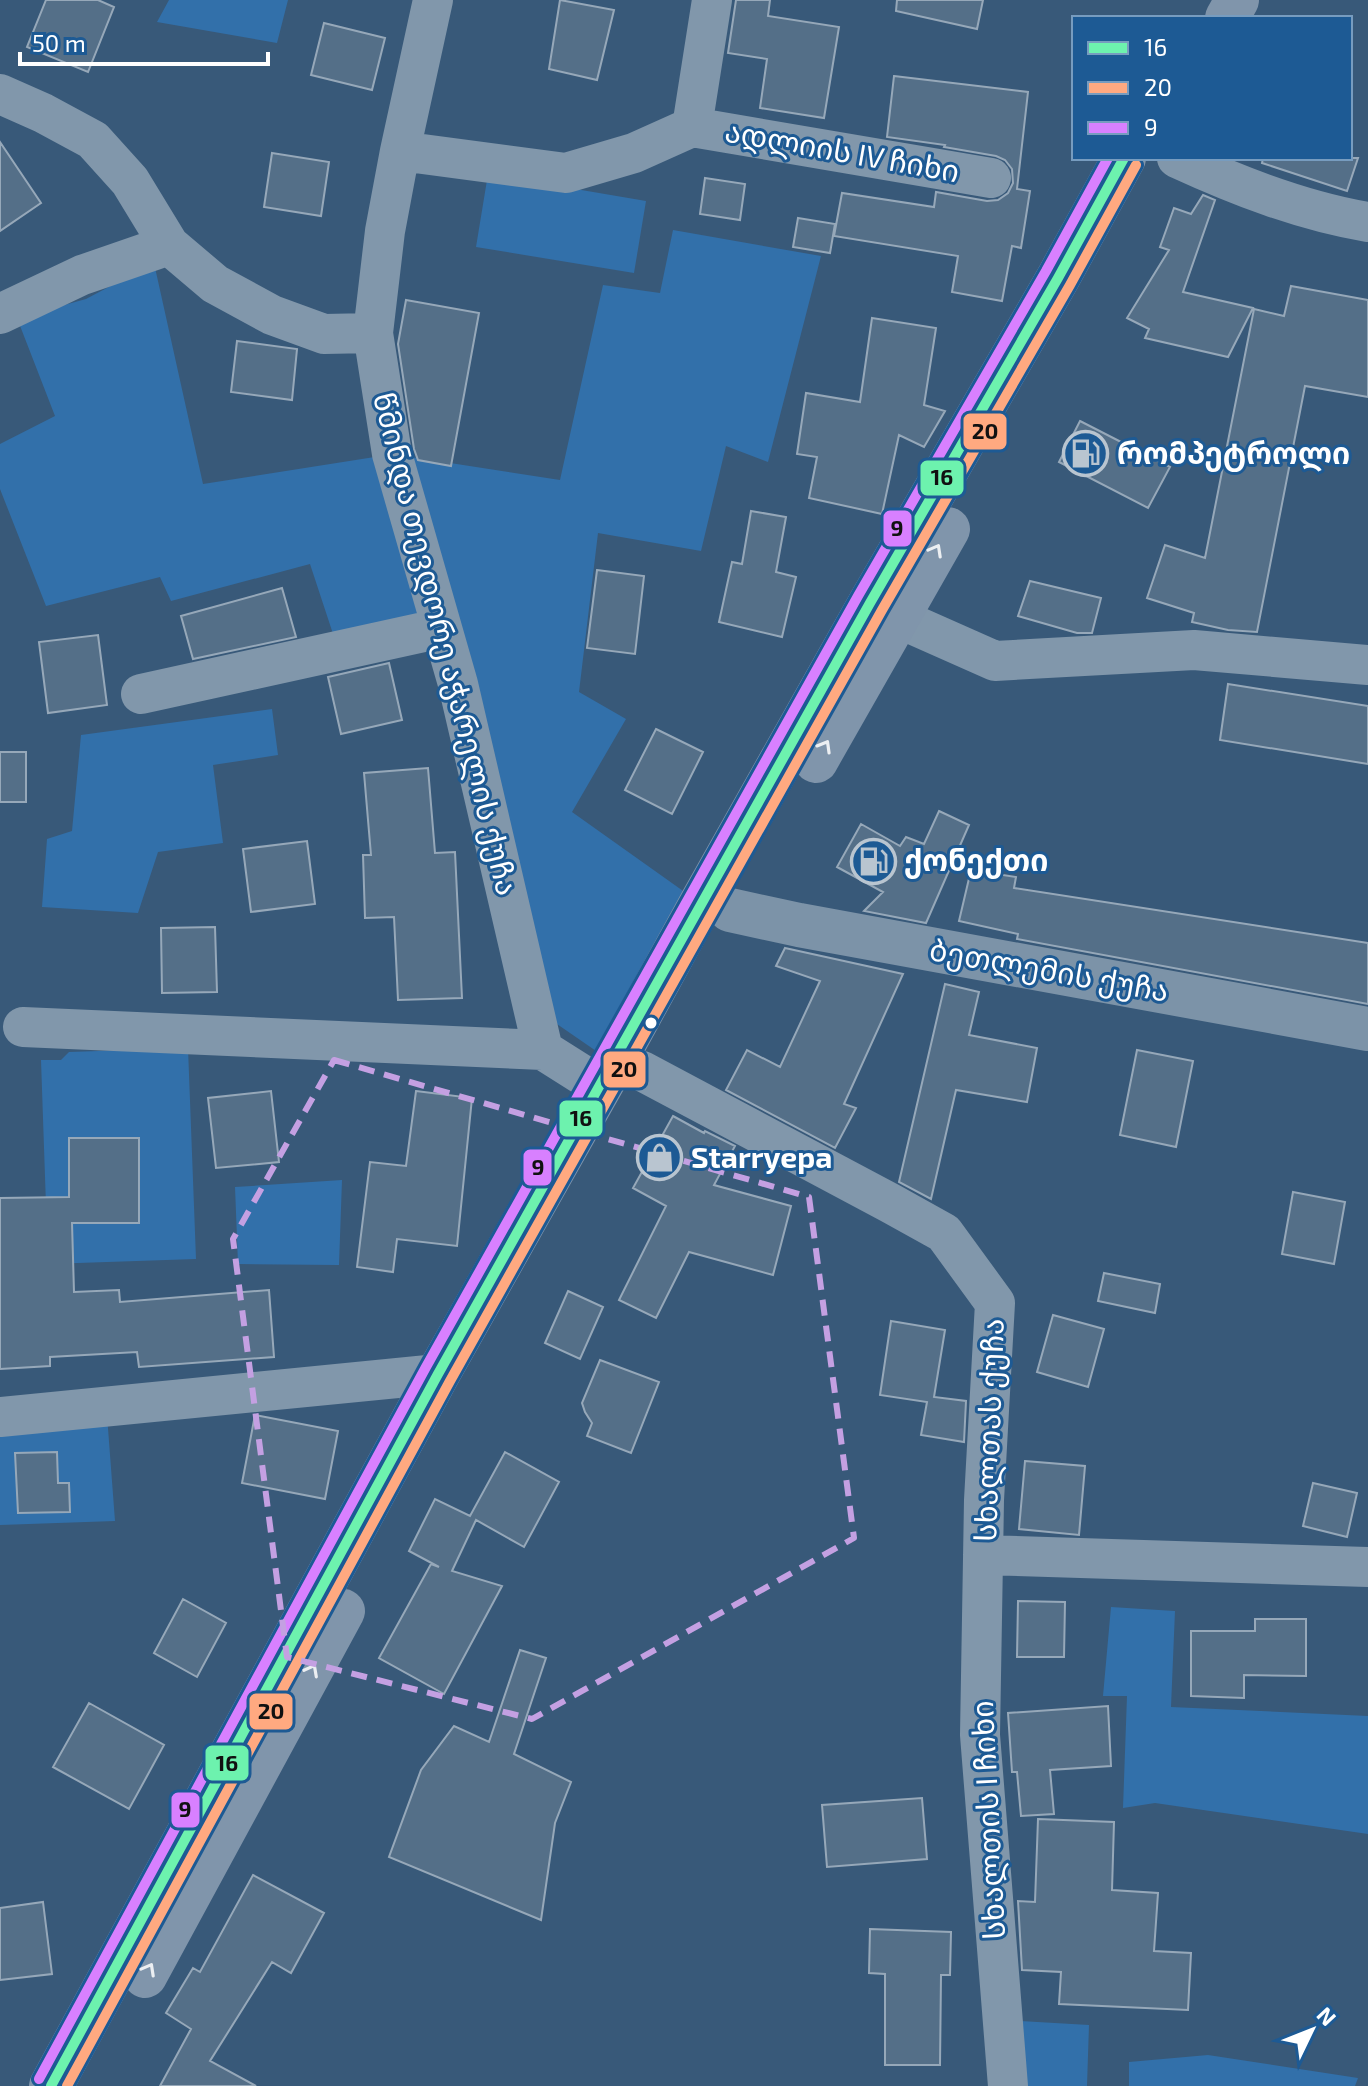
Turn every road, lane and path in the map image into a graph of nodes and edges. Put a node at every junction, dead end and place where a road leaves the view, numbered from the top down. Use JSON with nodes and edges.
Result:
{"nodes":[{"id":1,"x":433,"y":0,"type":"edge"},
{"id":2,"x":712,"y":0,"type":"edge"},
{"id":3,"x":0,"y":94,"type":"edge"},
{"id":4,"x":692,"y":127,"type":"junction"},
{"id":5,"x":400,"y":151,"type":"junction"},
{"id":6,"x":1123,"y":160,"type":"edge"},
{"id":7,"x":1149,"y":160,"type":"edge"},
{"id":8,"x":1181,"y":160,"type":"edge"},
{"id":9,"x":991,"y":178,"type":"dead end"},
{"id":10,"x":1368,"y":222,"type":"edge"},
{"id":11,"x":169,"y":245,"type":"junction"},
{"id":12,"x":0,"y":314,"type":"edge"},
{"id":13,"x":373,"y":333,"type":"junction"},
{"id":14,"x":898,"y":618,"type":"junction"},
{"id":15,"x":442,"y":628,"type":"junction"},
{"id":16,"x":1368,"y":665,"type":"edge"},
{"id":17,"x":141,"y":694,"type":"dead end"},
{"id":18,"x":730,"y":910,"type":"junction"},
{"id":19,"x":23,"y":1027,"type":"dead end"},
{"id":20,"x":1368,"y":1029,"type":"edge"},
{"id":21,"x":543,"y":1050,"type":"junction"},
{"id":22,"x":642,"y":1071,"type":"junction"},
{"id":23,"x":600,"y":1086,"type":"junction"},
{"id":24,"x":438,"y":1374,"type":"junction"},
{"id":25,"x":0,"y":1417,"type":"edge"},
{"id":26,"x":983,"y":1555,"type":"junction"},
{"id":27,"x":1368,"y":1567,"type":"edge"},
{"id":28,"x":51,"y":2086,"type":"edge"},
{"id":29,"x":84,"y":2086,"type":"edge"},
{"id":30,"x":1008,"y":2086,"type":"edge"}],
"edges":[{"from":1,"to":5,"type":"street","name":"წმინდა თევდორე აჭარელის ქუჩა"},
{"from":2,"to":4,"type":"street","name":"ადლიის IV ჩიხი"},
{"from":3,"to":11,"type":"street"},
{"from":4,"to":5,"type":"street","name":"ადლიის IV ჩიხი"},
{"from":4,"to":9,"type":"street","name":"ადლიის IV ჩიხი"},
{"from":5,"to":13,"type":"street","name":"წმინდა თევდორე აჭარელის ქუჩა"},
{"from":6,"to":23,"type":"highway"},
{"from":14,"to":7,"type":"highway","one_way":true},
{"from":8,"to":10,"type":"street"},
{"from":11,"to":12,"type":"street"},
{"from":11,"to":13,"type":"street"},
{"from":13,"to":15,"type":"street","name":"წმინდა თევდორე აჭარელის ქუჩა"},
{"from":14,"to":16,"type":"street"},
{"from":18,"to":14,"type":"highway","one_way":true},
{"from":15,"to":17,"type":"street"},
{"from":15,"to":21,"type":"street","name":"წმინდა თევდორე აჭარელის ქუჩა"},
{"from":18,"to":20,"type":"street","name":"ბეთლემის ქუჩა"},
{"from":18,"to":22,"type":"highway"},
{"from":19,"to":21,"type":"street"},
{"from":21,"to":23,"type":"street"},
{"from":22,"to":26,"type":"street","name":"სხალთას ქუჩა"},
{"from":29,"to":22,"type":"highway","one_way":true},
{"from":23,"to":24,"type":"highway"},
{"from":24,"to":25,"type":"street"},
{"from":24,"to":28,"type":"highway"},
{"from":26,"to":27,"type":"street","name":"სხალთას ქუჩა"},
{"from":26,"to":30,"type":"street","name":"სხალთის I ჩიხი"}]}
